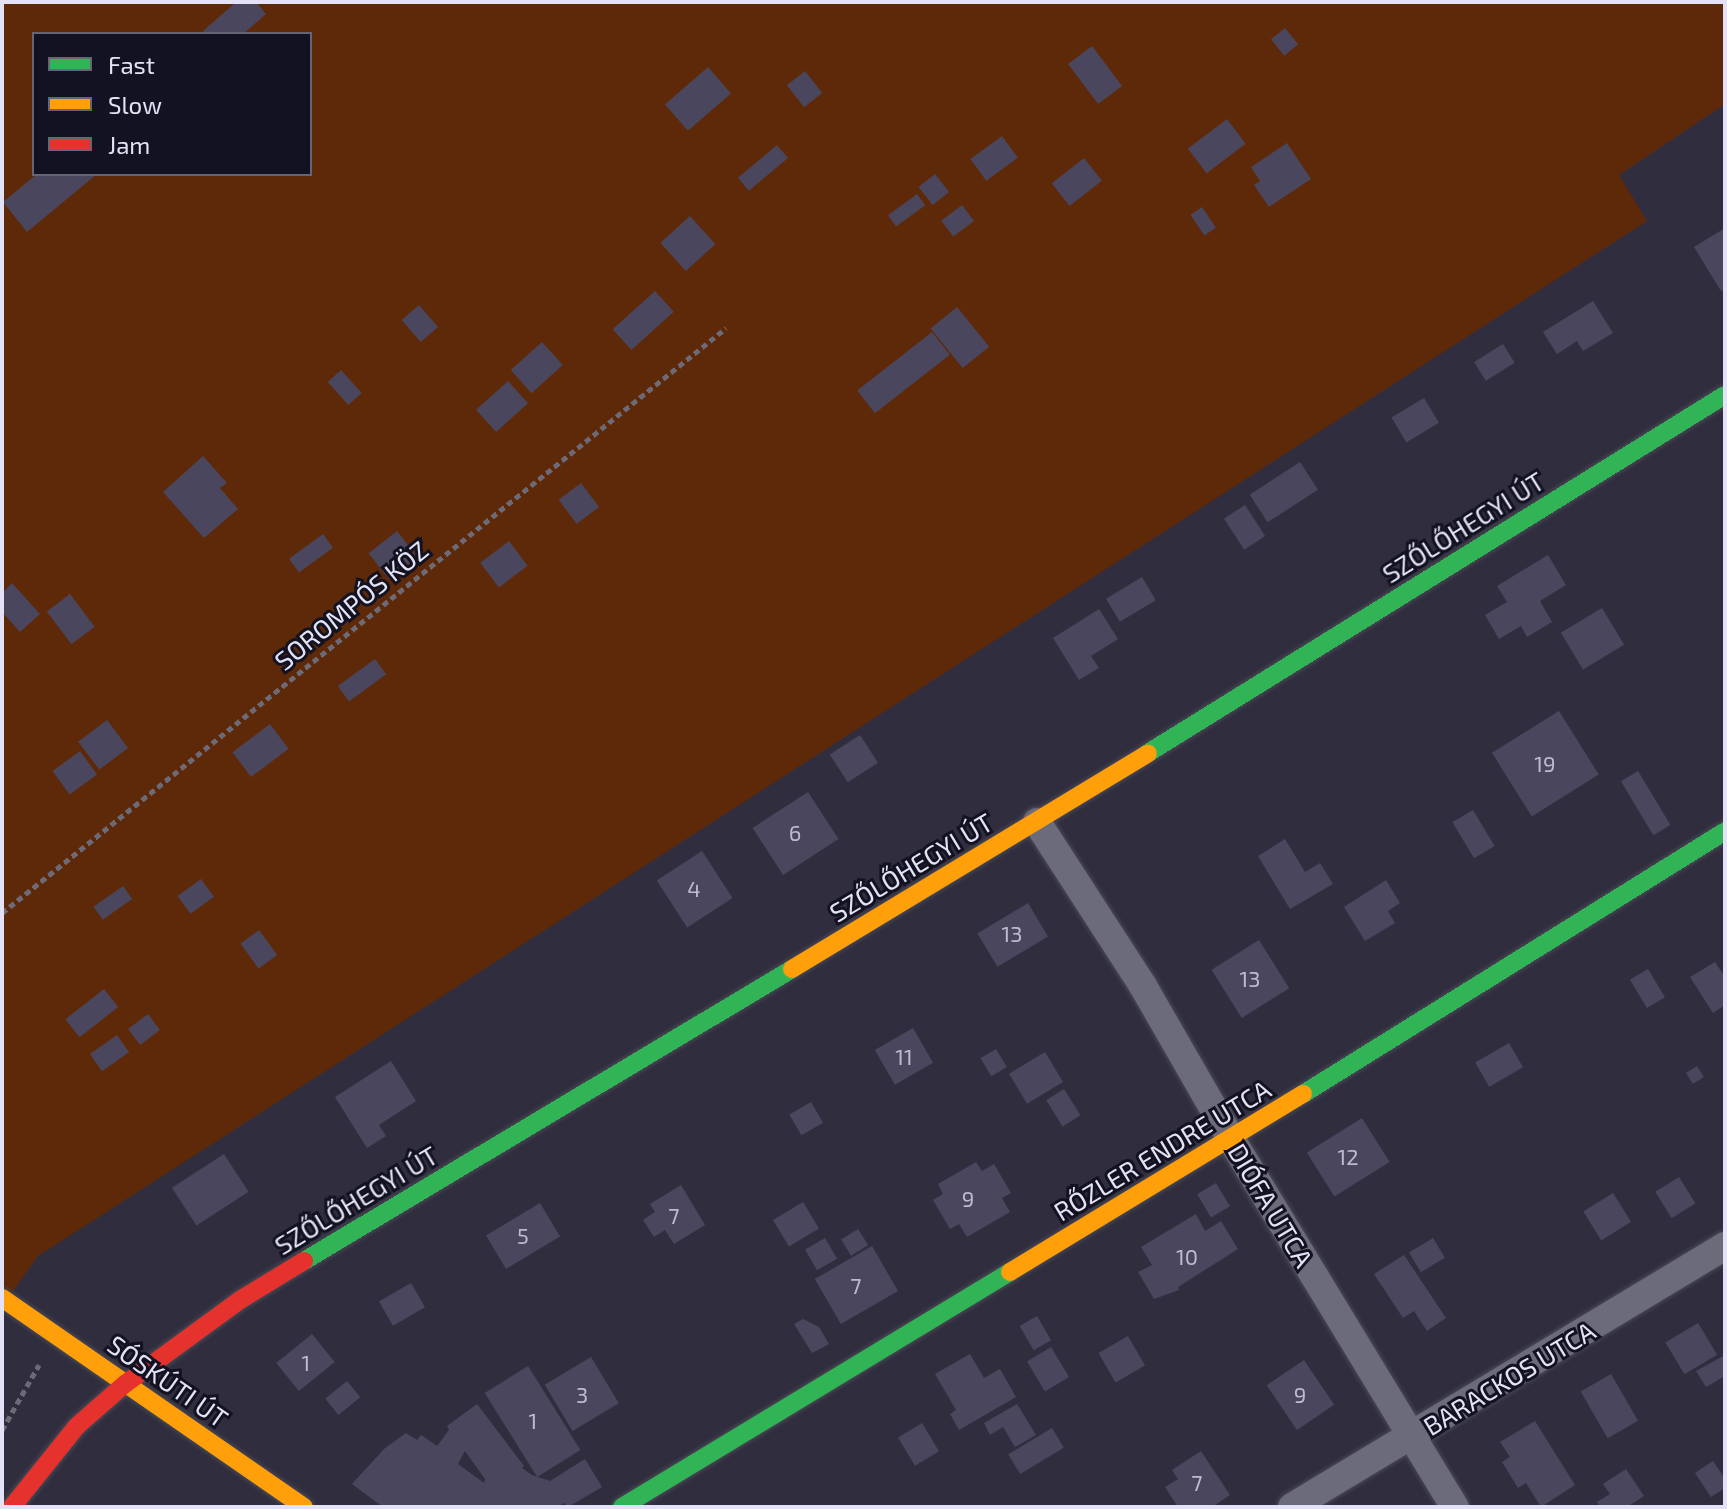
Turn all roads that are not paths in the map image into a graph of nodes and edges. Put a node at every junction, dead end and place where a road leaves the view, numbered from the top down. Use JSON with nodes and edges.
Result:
{"nodes":[{"id":1,"x":1725,"y":395,"type":"edge"},
{"id":2,"x":1037,"y":822,"type":"junction"},
{"id":3,"x":1725,"y":831,"type":"edge"},
{"id":4,"x":1231,"y":1139,"type":"junction"},
{"id":5,"x":1725,"y":1246,"type":"edge"},
{"id":6,"x":2,"y":1298,"type":"edge"},
{"id":7,"x":125,"y":1384,"type":"junction"},
{"id":8,"x":1413,"y":1437,"type":"junction"},
{"id":9,"x":12,"y":1507,"type":"edge"},
{"id":10,"x":304,"y":1507,"type":"edge"},
{"id":11,"x":622,"y":1507,"type":"edge"},
{"id":12,"x":1292,"y":1507,"type":"edge"},
{"id":13,"x":1455,"y":1507,"type":"edge"}],
"edges":[{"from":1,"to":2,"type":"street","name":"SZŐLŐHEGYI ÚT"},
{"from":2,"to":4,"type":"street","name":"DIÓFA UTCA"},
{"from":2,"to":7,"type":"street","name":"SZŐLŐHEGYI ÚT"},
{"from":3,"to":4,"type":"street","name":"RŐZLER ENDRE UTCA"},
{"from":4,"to":8,"type":"street","name":"DIÓFA UTCA"},
{"from":4,"to":11,"type":"street","name":"RŐZLER ENDRE UTCA"},
{"from":5,"to":8,"type":"street","name":"BARACKOS UTCA"},
{"from":6,"to":7,"type":"street","name":"SÓSKÚTI ÚT"},
{"from":7,"to":9,"type":"street","name":"SZŐLŐHEGYI ÚT"},
{"from":7,"to":10,"type":"street","name":"SÓSKÚTI ÚT"},
{"from":8,"to":12,"type":"street","name":"BARACKOS UTCA"},
{"from":8,"to":13,"type":"street","name":"DIÓFA UTCA"}]}
